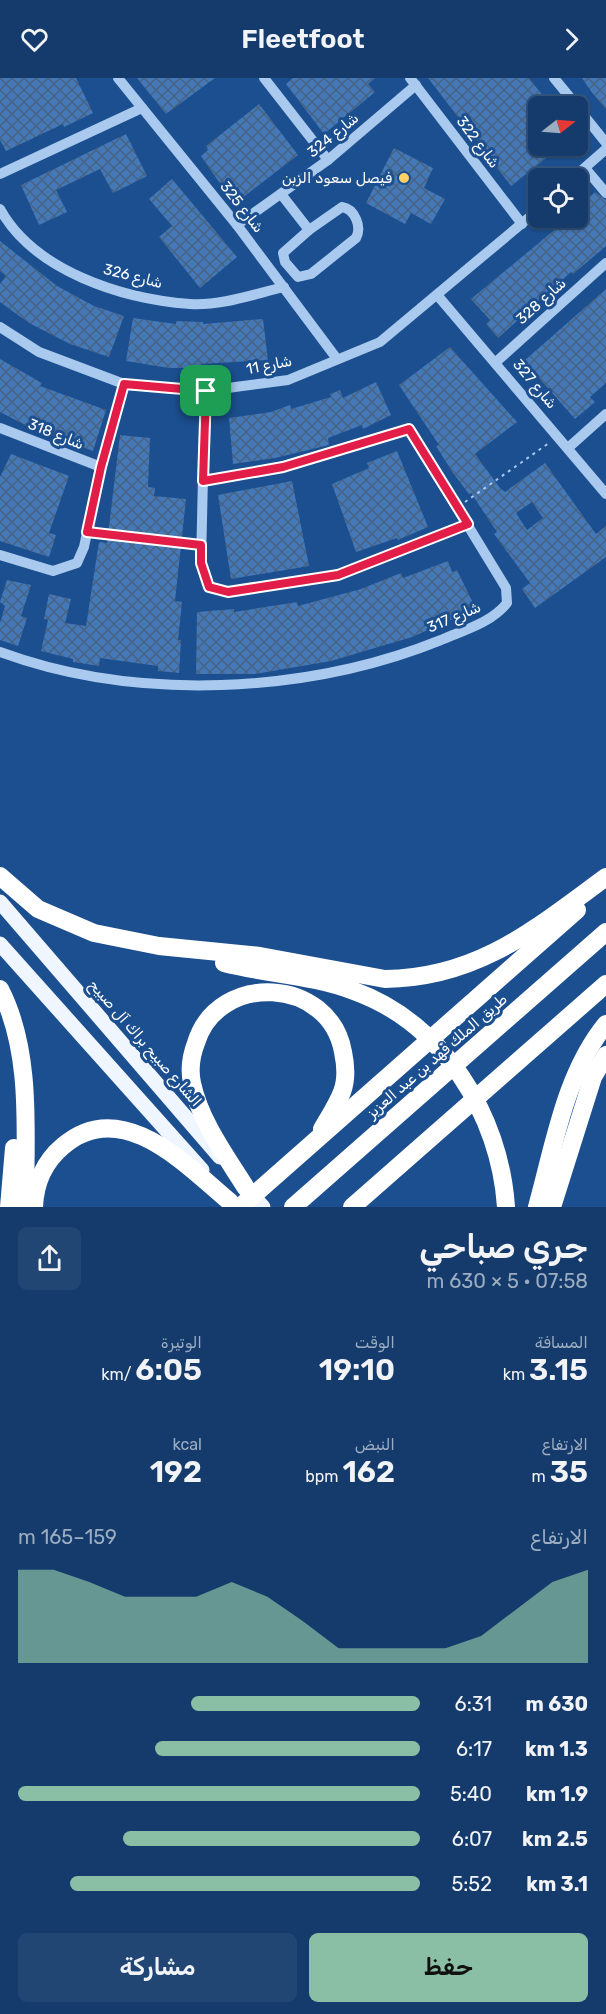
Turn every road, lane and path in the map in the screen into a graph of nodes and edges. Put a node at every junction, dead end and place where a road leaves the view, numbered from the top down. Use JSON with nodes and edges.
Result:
{"nodes":[{"id":1,"x":118,"y":78,"type":"edge"},
{"id":2,"x":264,"y":78,"type":"edge"},
{"id":3,"x":554,"y":78,"type":"edge"},
{"id":4,"x":413,"y":82,"type":"edge"},
{"id":5,"x":568,"y":96,"type":"edge"},
{"id":6,"x":142,"y":108,"type":"junction"},
{"id":7,"x":588,"y":121,"type":"edge"},
{"id":8,"x":606,"y":143,"type":"edge"},
{"id":9,"x":606,"y":149,"type":"edge"},
{"id":10,"x":328,"y":160,"type":"junction"},
{"id":11,"x":585,"y":168,"type":"edge"},
{"id":12,"x":588,"y":172,"type":"edge"},
{"id":13,"x":0,"y":174,"type":"edge"},
{"id":14,"x":606,"y":193,"type":"edge"},
{"id":15,"x":281,"y":194,"type":"junction"},
{"id":16,"x":0,"y":209,"type":"edge"},
{"id":17,"x":528,"y":219,"type":"edge"},
{"id":18,"x":522,"y":224,"type":"junction"},
{"id":19,"x":237,"y":225,"type":"junction"},
{"id":20,"x":309,"y":230,"type":"junction"},
{"id":21,"x":606,"y":263,"type":"edge"},
{"id":22,"x":284,"y":287,"type":"junction"},
{"id":23,"x":438,"y":296,"type":"junction"},
{"id":24,"x":0,"y":327,"type":"edge"},
{"id":25,"x":337,"y":358,"type":"junction"},
{"id":26,"x":496,"y":362,"type":"junction"},
{"id":27,"x":124,"y":384,"type":"junction"},
{"id":28,"x":206,"y":391,"type":"junction"},
{"id":29,"x":606,"y":414,"type":"edge"},
{"id":30,"x":0,"y":428,"type":"edge"},
{"id":31,"x":558,"y":436,"type":"junction"},
{"id":32,"x":568,"y":447,"type":"junction"},
{"id":33,"x":101,"y":467,"type":"junction"},
{"id":34,"x":203,"y":481,"type":"junction"},
{"id":35,"x":606,"y":494,"type":"edge"},
{"id":36,"x":458,"y":507,"type":"junction"},
{"id":37,"x":468,"y":524,"type":"junction"},
{"id":38,"x":87,"y":532,"type":"junction"},
{"id":39,"x":201,"y":545,"type":"junction"},
{"id":40,"x":0,"y":555,"type":"edge"},
{"id":41,"x":0,"y":652,"type":"edge"},
{"id":42,"x":0,"y":876,"type":"edge"},
{"id":43,"x":606,"y":877,"type":"edge"},
{"id":44,"x":606,"y":882,"type":"edge"},
{"id":45,"x":0,"y":902,"type":"edge"},
{"id":46,"x":606,"y":932,"type":"edge"},
{"id":47,"x":0,"y":944,"type":"edge"},
{"id":48,"x":159,"y":946,"type":"junction"},
{"id":49,"x":606,"y":984,"type":"edge"},
{"id":50,"x":0,"y":988,"type":"edge"},
{"id":51,"x":606,"y":1024,"type":"edge"},
{"id":52,"x":19,"y":1051,"type":"junction"},
{"id":53,"x":606,"y":1054,"type":"edge"},
{"id":54,"x":314,"y":1144,"type":"junction"},
{"id":55,"x":239,"y":1200,"type":"edge"},
{"id":56,"x":28,"y":1203,"type":"edge"},
{"id":57,"x":9,"y":1207,"type":"edge"},
{"id":58,"x":263,"y":1207,"type":"edge"},
{"id":59,"x":293,"y":1207,"type":"edge"},
{"id":60,"x":352,"y":1207,"type":"edge"},
{"id":61,"x":506,"y":1207,"type":"edge"},
{"id":62,"x":537,"y":1207,"type":"edge"},
{"id":63,"x":552,"y":1207,"type":"edge"}],
"edges":[{"from":1,"to":6,"type":"street","name":"شارع 325"},
{"from":2,"to":10,"type":"street"},
{"from":3,"to":5,"type":"street"},
{"from":4,"to":10,"type":"street","name":"شارع 324"},
{"from":4,"to":18,"type":"street","name":"شارع 322"},
{"from":6,"to":13,"type":"street"},
{"from":6,"to":19,"type":"street","name":"شارع 325"},
{"from":7,"to":8,"type":"street"},
{"from":9,"to":11,"type":"street"},
{"from":10,"to":15,"type":"street","name":"شارع 324"},
{"from":12,"to":14,"type":"street"},
{"from":15,"to":19,"type":"street","name":"شارع 324"},
{"from":15,"to":20,"type":"street"},
{"from":16,"to":22,"type":"street","name":"شارع 326"},
{"from":17,"to":18,"type":"street","name":"شارع 11"},
{"from":18,"to":23,"type":"street","name":"شارع 11"},
{"from":19,"to":22,"type":"street","name":"شارع 325"},
{"from":20,"to":20,"type":"street"},
{"from":21,"to":26,"type":"street","name":"شارع 328"},
{"from":22,"to":25,"type":"street","name":"شارع 325"},
{"from":23,"to":25,"type":"street","name":"شارع 11"},
{"from":23,"to":26,"type":"street","name":"شارع 327"},
{"from":24,"to":27,"type":"street","name":"شارع 11"},
{"from":25,"to":28,"type":"street","name":"شارع 11"},
{"from":26,"to":31,"type":"street","name":"شارع 327"},
{"from":27,"to":28,"type":"street","name":"شارع 11"},
{"from":27,"to":33,"type":"street"},
{"from":28,"to":34,"type":"street"},
{"from":29,"to":32,"type":"street"},
{"from":30,"to":33,"type":"street","name":"شارع 318"},
{"from":31,"to":32,"type":"street","name":"شارع 327"},
{"from":31,"to":36,"type":"path"},
{"from":32,"to":35,"type":"street","name":"شارع 327"},
{"from":33,"to":38,"type":"street"},
{"from":34,"to":36,"type":"street","name":"شارع 317"},
{"from":34,"to":39,"type":"street"},
{"from":36,"to":37,"type":"street","name":"شارع 317"},
{"from":37,"to":39,"type":"street"},
{"from":37,"to":41,"type":"street","name":"شارع 317"},
{"from":38,"to":39,"type":"path"},
{"from":38,"to":40,"type":"street"},
{"from":42,"to":48,"type":"highway"},
{"from":43,"to":48,"type":"highway"},
{"from":44,"to":54,"type":"highway"},
{"from":45,"to":55,"type":"main road","name":"الشارع صبيح براك آل صبيح"},
{"from":46,"to":59,"type":"highway","name":"طريق الملك فهد بن عبد العزيز"},
{"from":47,"to":55,"type":"main road","name":"الشارع صبيح براك آل صبيح"},
{"from":48,"to":61,"type":"highway"},
{"from":49,"to":60,"type":"highway"},
{"from":50,"to":52,"type":"highway"},
{"from":51,"to":62,"type":"highway"},
{"from":52,"to":56,"type":"highway"},
{"from":52,"to":57,"type":"highway"},
{"from":53,"to":63,"type":"highway"},
{"from":54,"to":55,"type":"highway"},
{"from":54,"to":55,"type":"highway"},
{"from":55,"to":56,"type":"highway"},
{"from":55,"to":58,"type":"main road","name":"الشارع صبيح براك آل صبيح"}]}
